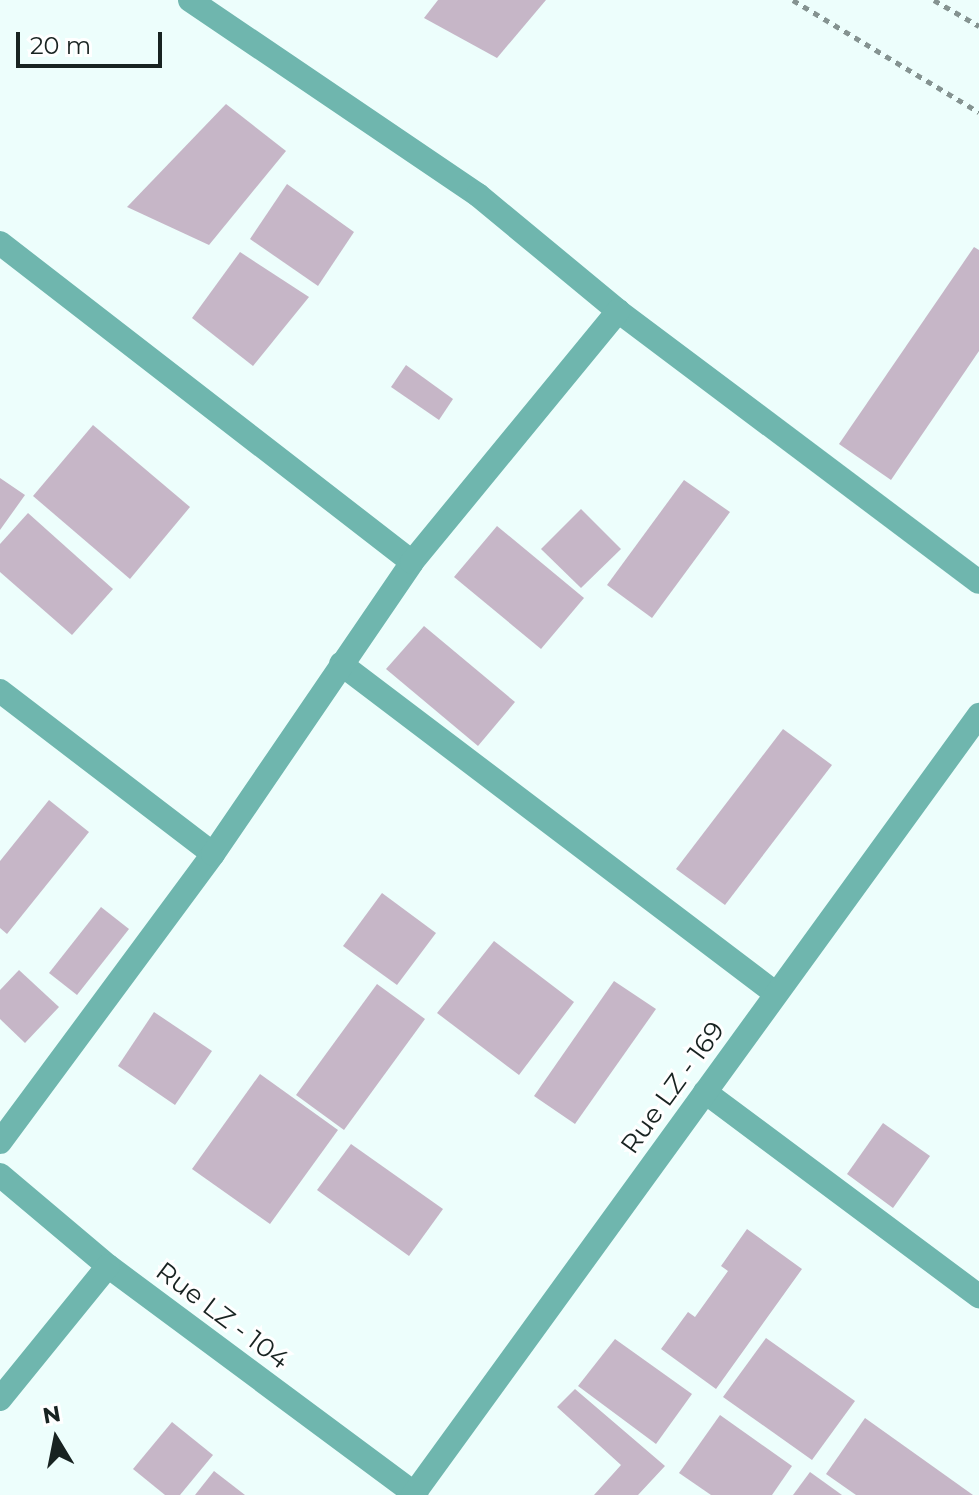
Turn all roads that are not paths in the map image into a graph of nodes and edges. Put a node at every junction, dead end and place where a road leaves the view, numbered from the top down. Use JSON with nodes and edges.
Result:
{"nodes":[{"id":1,"x":190,"y":0,"type":"edge"},
{"id":2,"x":0,"y":243,"type":"edge"},
{"id":3,"x":618,"y":311,"type":"junction"},
{"id":4,"x":412,"y":562,"type":"junction"},
{"id":5,"x":979,"y":582,"type":"edge"},
{"id":6,"x":341,"y":664,"type":"junction"},
{"id":7,"x":0,"y":691,"type":"edge"},
{"id":8,"x":979,"y":715,"type":"edge"},
{"id":9,"x":213,"y":854,"type":"junction"},
{"id":10,"x":775,"y":993,"type":"junction"},
{"id":11,"x":705,"y":1092,"type":"junction"},
{"id":12,"x":0,"y":1142,"type":"edge"},
{"id":13,"x":0,"y":1175,"type":"edge"},
{"id":14,"x":108,"y":1266,"type":"junction"},
{"id":15,"x":979,"y":1296,"type":"edge"},
{"id":16,"x":0,"y":1399,"type":"edge"},
{"id":17,"x":414,"y":1495,"type":"edge"}],
"edges":[{"from":1,"to":3,"type":"street"},
{"from":2,"to":4,"type":"street"},
{"from":3,"to":4,"type":"street"},
{"from":3,"to":5,"type":"street"},
{"from":4,"to":6,"type":"street"},
{"from":6,"to":9,"type":"street"},
{"from":6,"to":10,"type":"street"},
{"from":7,"to":9,"type":"street"},
{"from":8,"to":10,"type":"street","name":"Rue LZ - 169"},
{"from":9,"to":12,"type":"street"},
{"from":10,"to":11,"type":"street","name":"Rue LZ - 169"},
{"from":11,"to":15,"type":"street"},
{"from":11,"to":17,"type":"street","name":"Rue LZ - 169"},
{"from":13,"to":14,"type":"street","name":"Rue LZ - 104"},
{"from":14,"to":16,"type":"street"},
{"from":14,"to":17,"type":"street","name":"Rue LZ - 104"}]}
